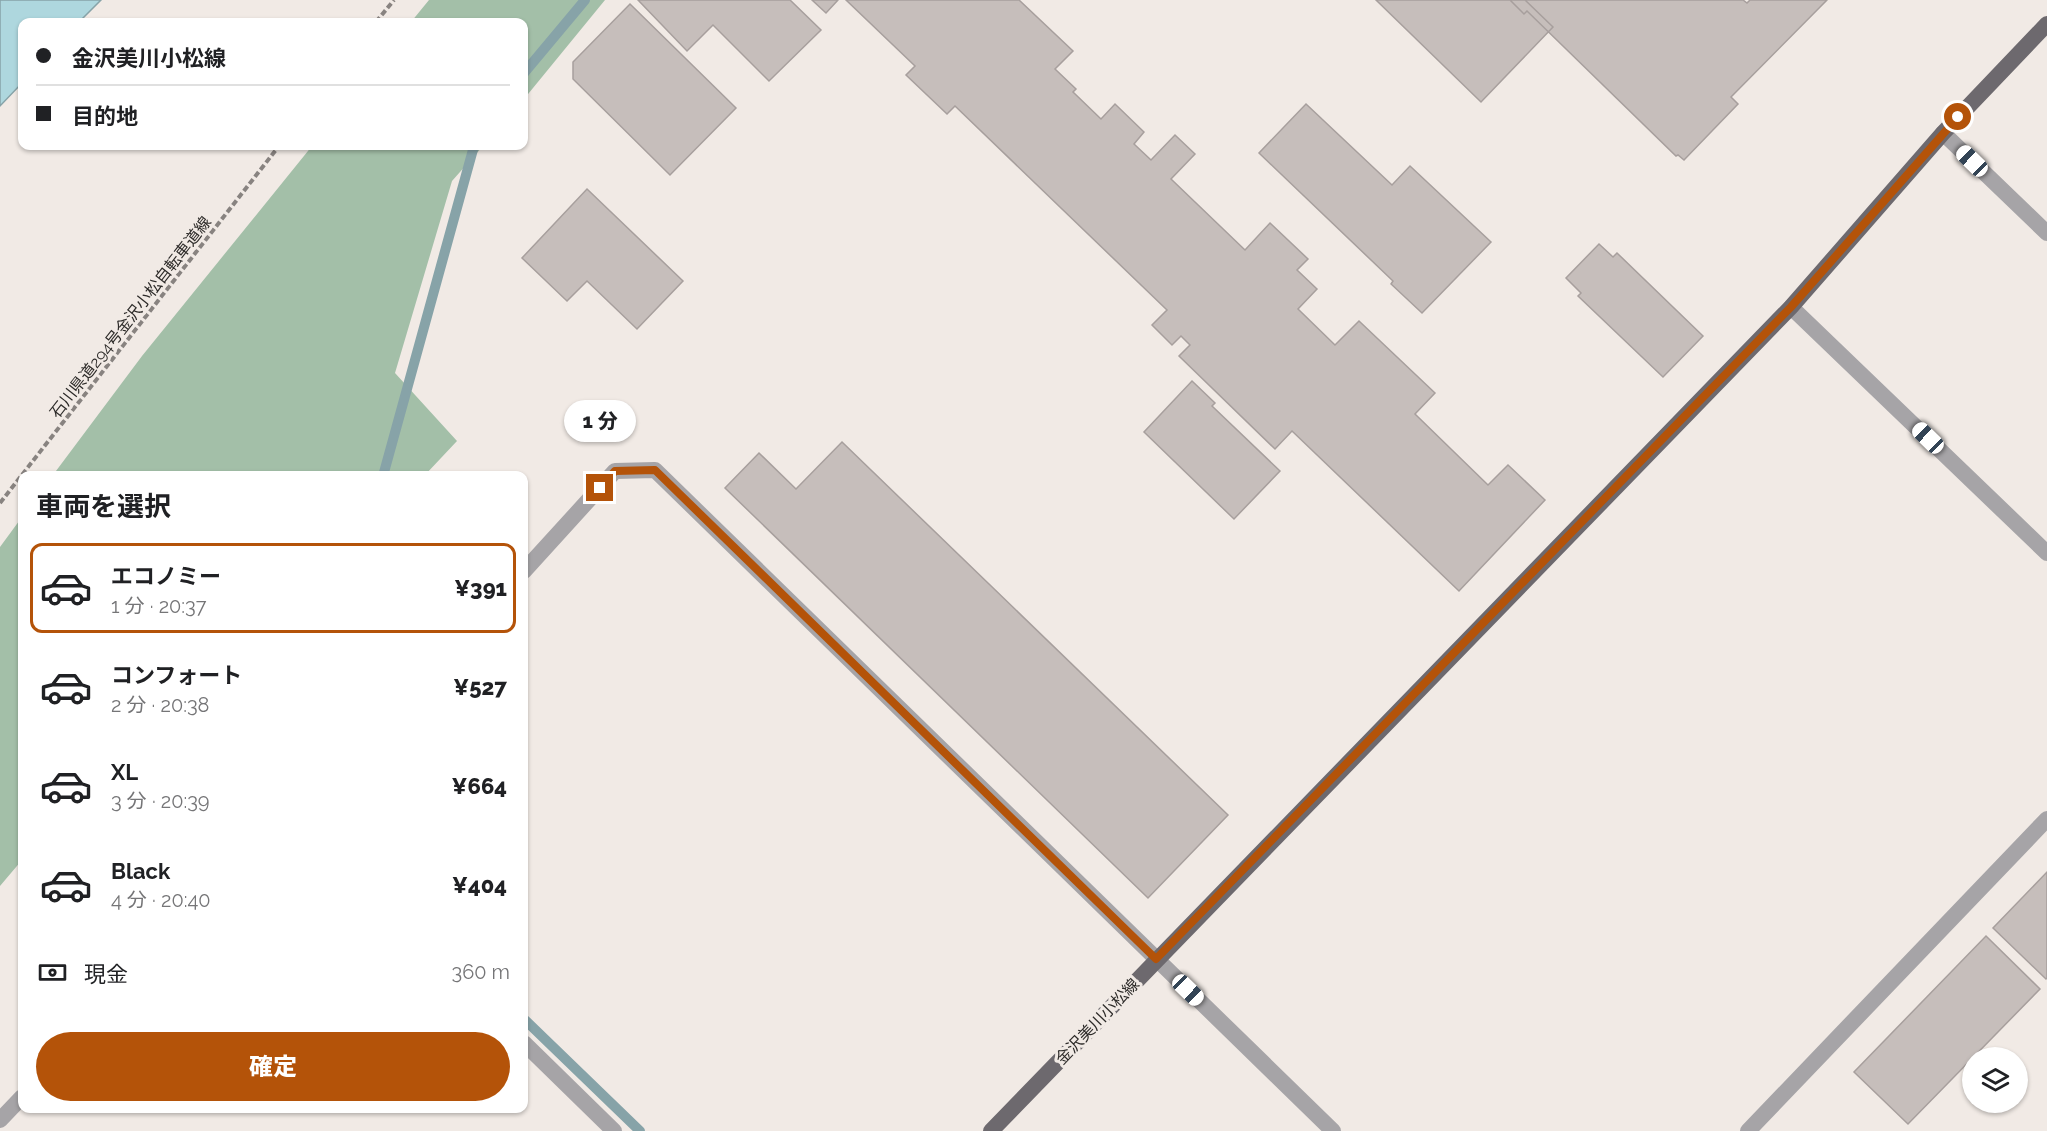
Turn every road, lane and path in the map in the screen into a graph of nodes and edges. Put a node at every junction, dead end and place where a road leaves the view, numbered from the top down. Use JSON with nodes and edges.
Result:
{"nodes":[{"id":1,"x":394,"y":0,"type":"edge"},
{"id":2,"x":379,"y":18,"type":"edge"},
{"id":3,"x":2047,"y":24,"type":"edge"},
{"id":4,"x":1943,"y":133,"type":"junction"},
{"id":5,"x":276,"y":150,"type":"edge"},
{"id":6,"x":2047,"y":233,"type":"edge"},
{"id":7,"x":1791,"y":307,"type":"junction"},
{"id":8,"x":25,"y":471,"type":"edge"},
{"id":9,"x":18,"y":480,"type":"edge"},
{"id":10,"x":0,"y":503,"type":"edge"},
{"id":11,"x":2047,"y":553,"type":"edge"},
{"id":12,"x":528,"y":567,"type":"edge"},
{"id":13,"x":2047,"y":819,"type":"edge"},
{"id":14,"x":1156,"y":959,"type":"junction"},
{"id":15,"x":528,"y":1047,"type":"edge"},
{"id":16,"x":18,"y":1101,"type":"edge"},
{"id":17,"x":0,"y":1120,"type":"edge"},
{"id":18,"x":614,"y":1131,"type":"edge"},
{"id":19,"x":991,"y":1131,"type":"edge"},
{"id":20,"x":1333,"y":1131,"type":"edge"},
{"id":21,"x":1748,"y":1131,"type":"edge"}],
"edges":[{"from":1,"to":2,"type":"path"},
{"from":3,"to":4,"type":"main road","name":"金沢美川小松線"},
{"from":4,"to":6,"type":"street"},
{"from":4,"to":7,"type":"main road","name":"金沢美川小松線"},
{"from":5,"to":8,"type":"path","name":"石川県道294号金沢小松自転車道線"},
{"from":7,"to":11,"type":"street"},
{"from":7,"to":14,"type":"main road","name":"金沢美川小松線"},
{"from":9,"to":10,"type":"path","name":"石川県道294号金沢小松自転車道線"},
{"from":12,"to":14,"type":"street"},
{"from":13,"to":21,"type":"street"},
{"from":14,"to":19,"type":"main road","name":"金沢美川小松線"},
{"from":14,"to":20,"type":"street"},
{"from":15,"to":18,"type":"street"},
{"from":16,"to":17,"type":"street"}]}
